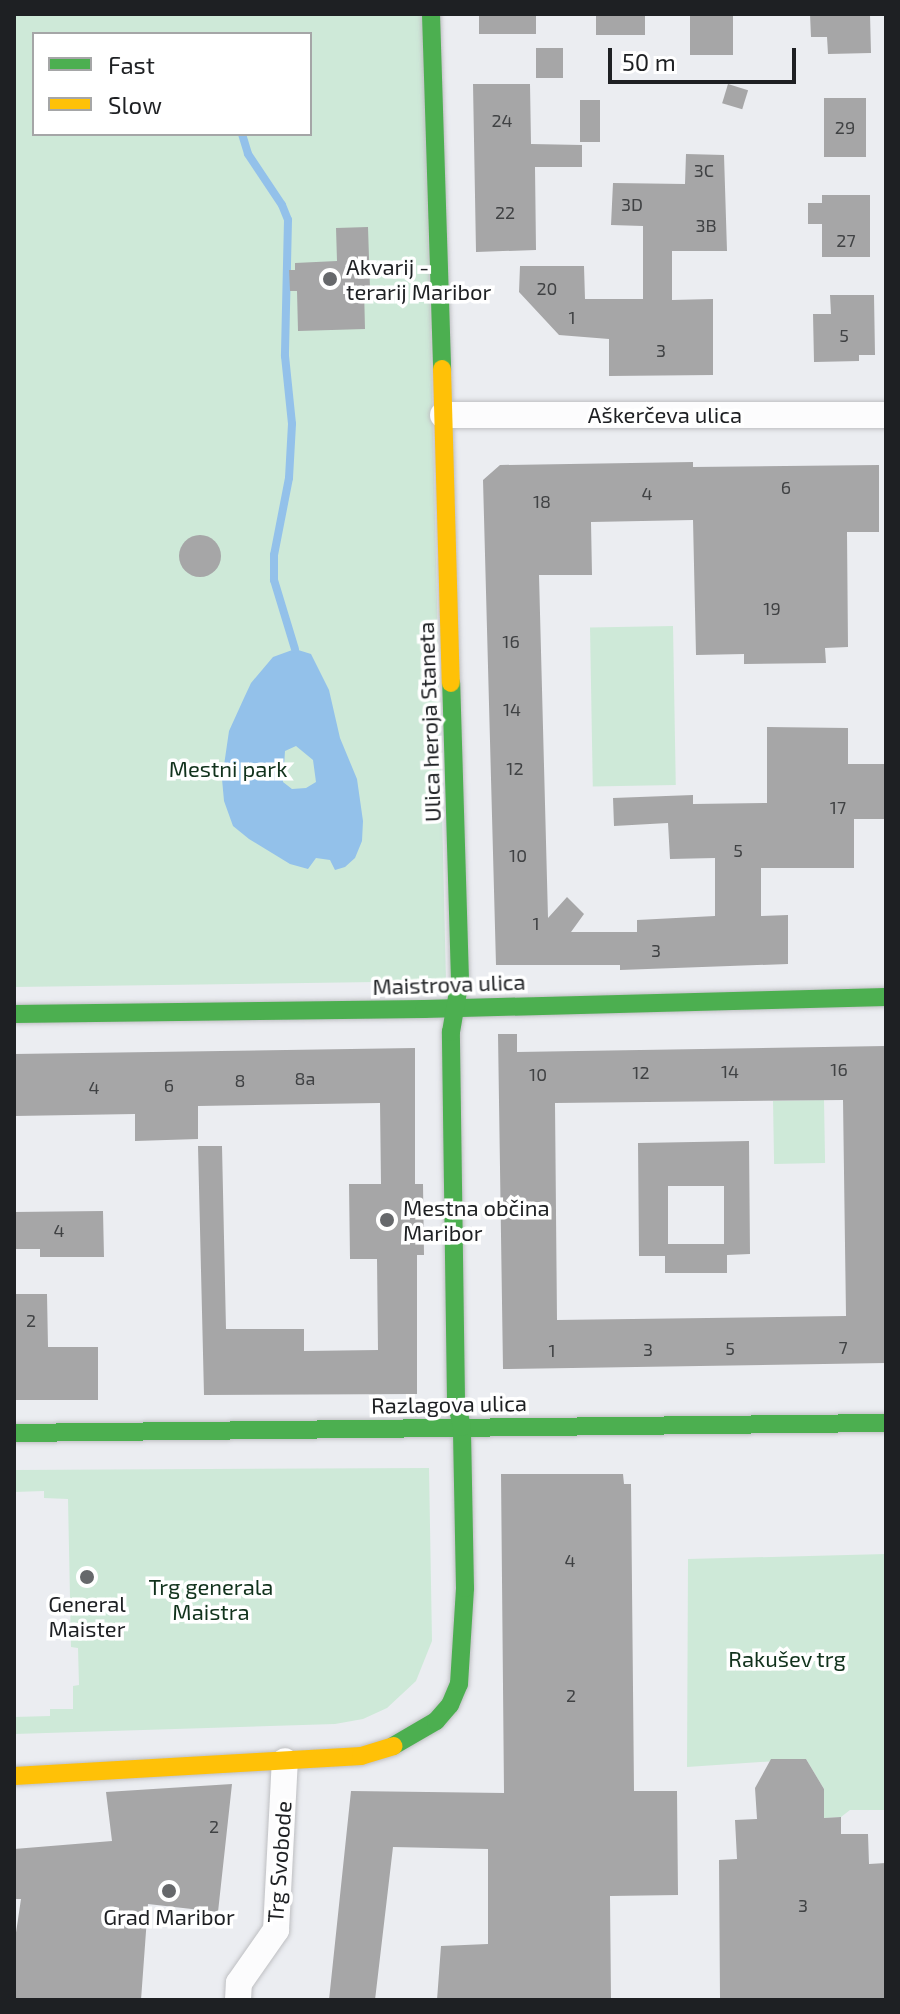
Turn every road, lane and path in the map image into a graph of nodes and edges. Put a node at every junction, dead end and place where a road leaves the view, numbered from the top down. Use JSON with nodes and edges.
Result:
{"nodes":[{"id":1,"x":431,"y":14,"type":"edge"},
{"id":2,"x":443,"y":415,"type":"junction"},
{"id":3,"x":886,"y":415,"type":"edge"},
{"id":4,"x":886,"y":997,"type":"edge"},
{"id":5,"x":453,"y":1007,"type":"junction"},
{"id":6,"x":14,"y":1014,"type":"edge"},
{"id":7,"x":886,"y":1423,"type":"edge"},
{"id":8,"x":462,"y":1427,"type":"junction"},
{"id":9,"x":14,"y":1433,"type":"edge"},
{"id":10,"x":285,"y":1761,"type":"junction"},
{"id":11,"x":14,"y":1776,"type":"edge"},
{"id":12,"x":238,"y":2000,"type":"edge"}],
"edges":[{"from":1,"to":2,"type":"street","name":"Ulica heroja Staneta"},
{"from":2,"to":3,"type":"street","name":"Aškerčeva ulica"},
{"from":2,"to":5,"type":"street","name":"Ulica heroja Staneta"},
{"from":4,"to":5,"type":"street","name":"Maistrova ulica"},
{"from":5,"to":6,"type":"street","name":"Maistrova ulica"},
{"from":5,"to":8,"type":"street","name":"Ulica heroja Staneta"},
{"from":7,"to":8,"type":"street","name":"Razlagova ulica"},
{"from":8,"to":9,"type":"street","name":"Razlagova ulica"},
{"from":8,"to":10,"type":"street"},
{"from":10,"to":11,"type":"street"},
{"from":10,"to":12,"type":"street","name":"Trg Svobode"}]}
